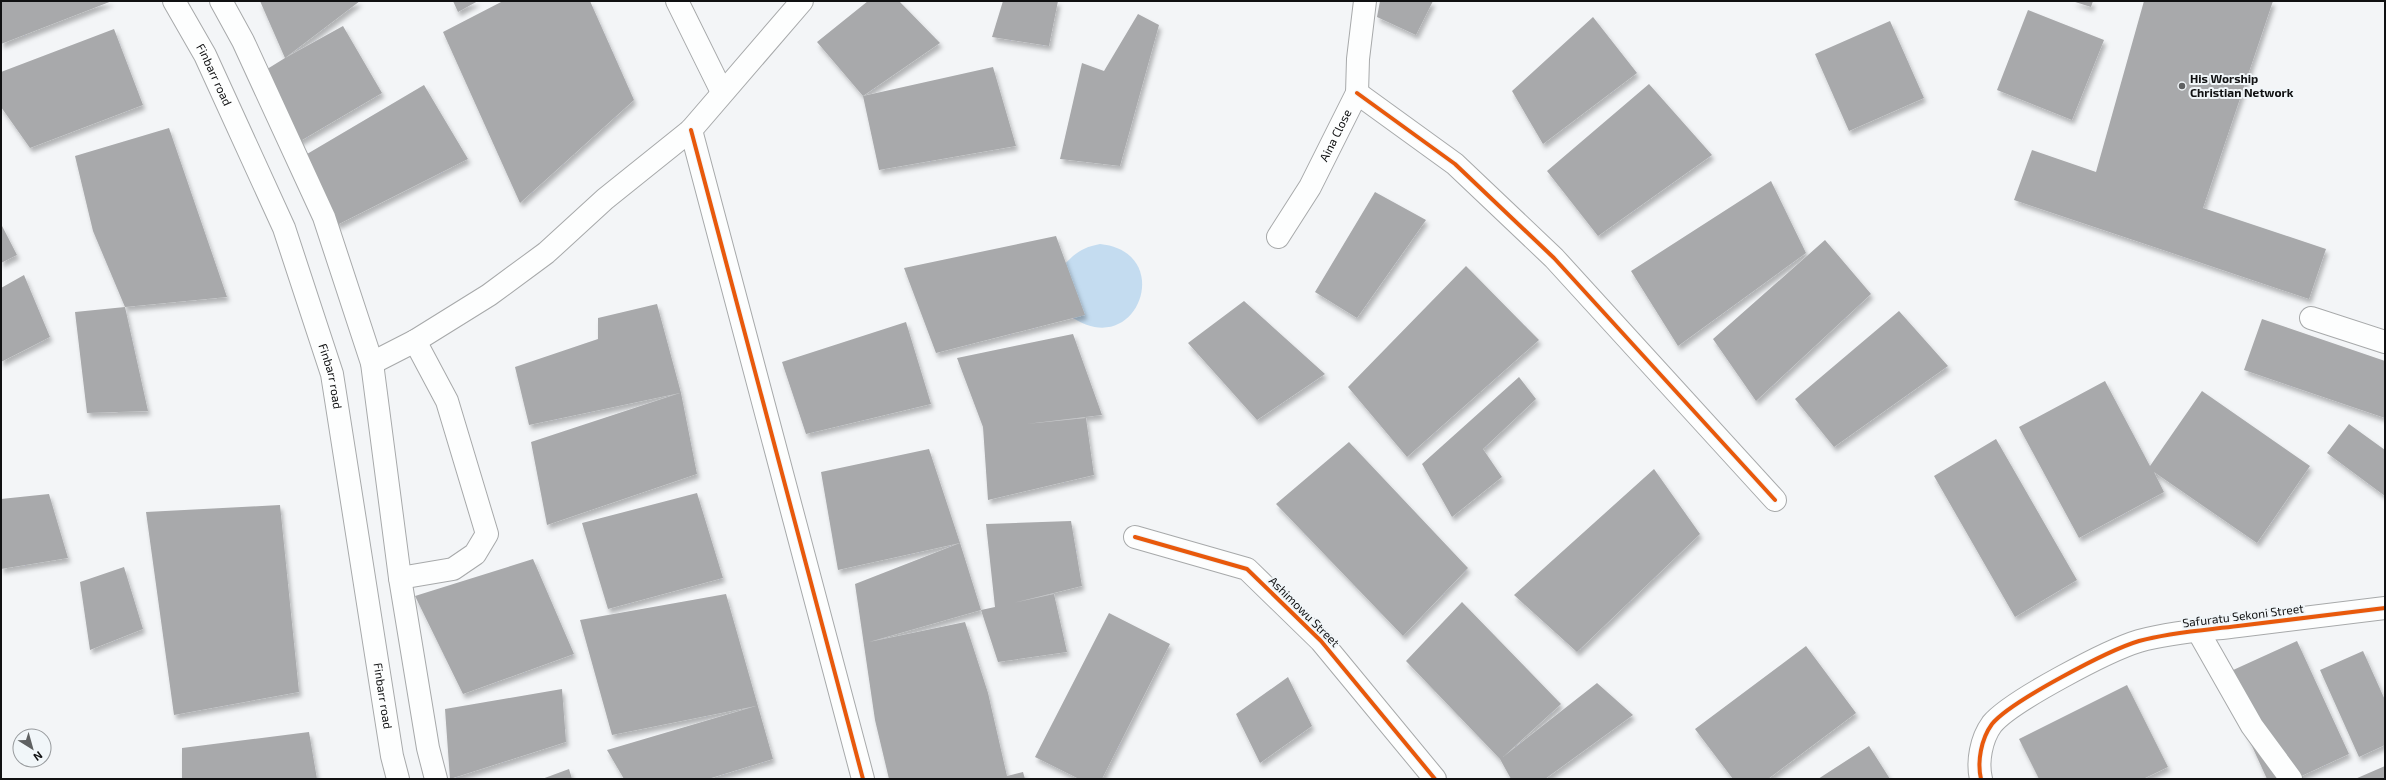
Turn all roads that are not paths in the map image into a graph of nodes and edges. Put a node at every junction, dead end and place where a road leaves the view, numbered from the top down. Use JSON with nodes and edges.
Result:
{"nodes":[{"id":1,"x":174,"y":1,"type":"edge"},
{"id":2,"x":221,"y":1,"type":"edge"},
{"id":3,"x":677,"y":1,"type":"edge"},
{"id":4,"x":802,"y":1,"type":"edge"},
{"id":5,"x":1365,"y":1,"type":"edge"},
{"id":6,"x":722,"y":92,"type":"junction"},
{"id":7,"x":1357,"y":93,"type":"junction"},
{"id":8,"x":691,"y":130,"type":"junction"},
{"id":9,"x":1278,"y":237,"type":"dead end"},
{"id":10,"x":2311,"y":318,"type":"dead end"},
{"id":11,"x":415,"y":341,"type":"junction"},
{"id":12,"x":2385,"y":342,"type":"edge"},
{"id":13,"x":372,"y":363,"type":"junction"},
{"id":14,"x":1775,"y":500,"type":"dead end"},
{"id":15,"x":1135,"y":537,"type":"dead end"},
{"id":16,"x":400,"y":578,"type":"junction"},
{"id":17,"x":2385,"y":608,"type":"edge"},
{"id":18,"x":2198,"y":631,"type":"junction"},
{"id":19,"x":398,"y":779,"type":"edge"},
{"id":20,"x":436,"y":779,"type":"edge"},
{"id":21,"x":863,"y":779,"type":"edge"},
{"id":22,"x":1435,"y":779,"type":"edge"},
{"id":23,"x":1981,"y":779,"type":"edge"},
{"id":24,"x":2291,"y":779,"type":"edge"}],
"edges":[{"from":1,"to":19,"type":"street","name":"Finbarr road"},
{"from":2,"to":13,"type":"street"},
{"from":3,"to":6,"type":"street"},
{"from":4,"to":6,"type":"street"},
{"from":5,"to":7,"type":"street","name":"Aina Close"},
{"from":6,"to":8,"type":"street"},
{"from":7,"to":9,"type":"street","name":"Aina Close"},
{"from":7,"to":14,"type":"street"},
{"from":8,"to":11,"type":"street"},
{"from":8,"to":21,"type":"street"},
{"from":10,"to":12,"type":"street"},
{"from":11,"to":13,"type":"street"},
{"from":11,"to":16,"type":"street"},
{"from":13,"to":16,"type":"street"},
{"from":15,"to":22,"type":"street","name":"Ashimowu Street"},
{"from":16,"to":20,"type":"street"},
{"from":17,"to":18,"type":"street","name":"Safuratu Sekoni Street"},
{"from":18,"to":23,"type":"street","name":"Safuratu Sekoni Street"},
{"from":18,"to":24,"type":"street"}]}
